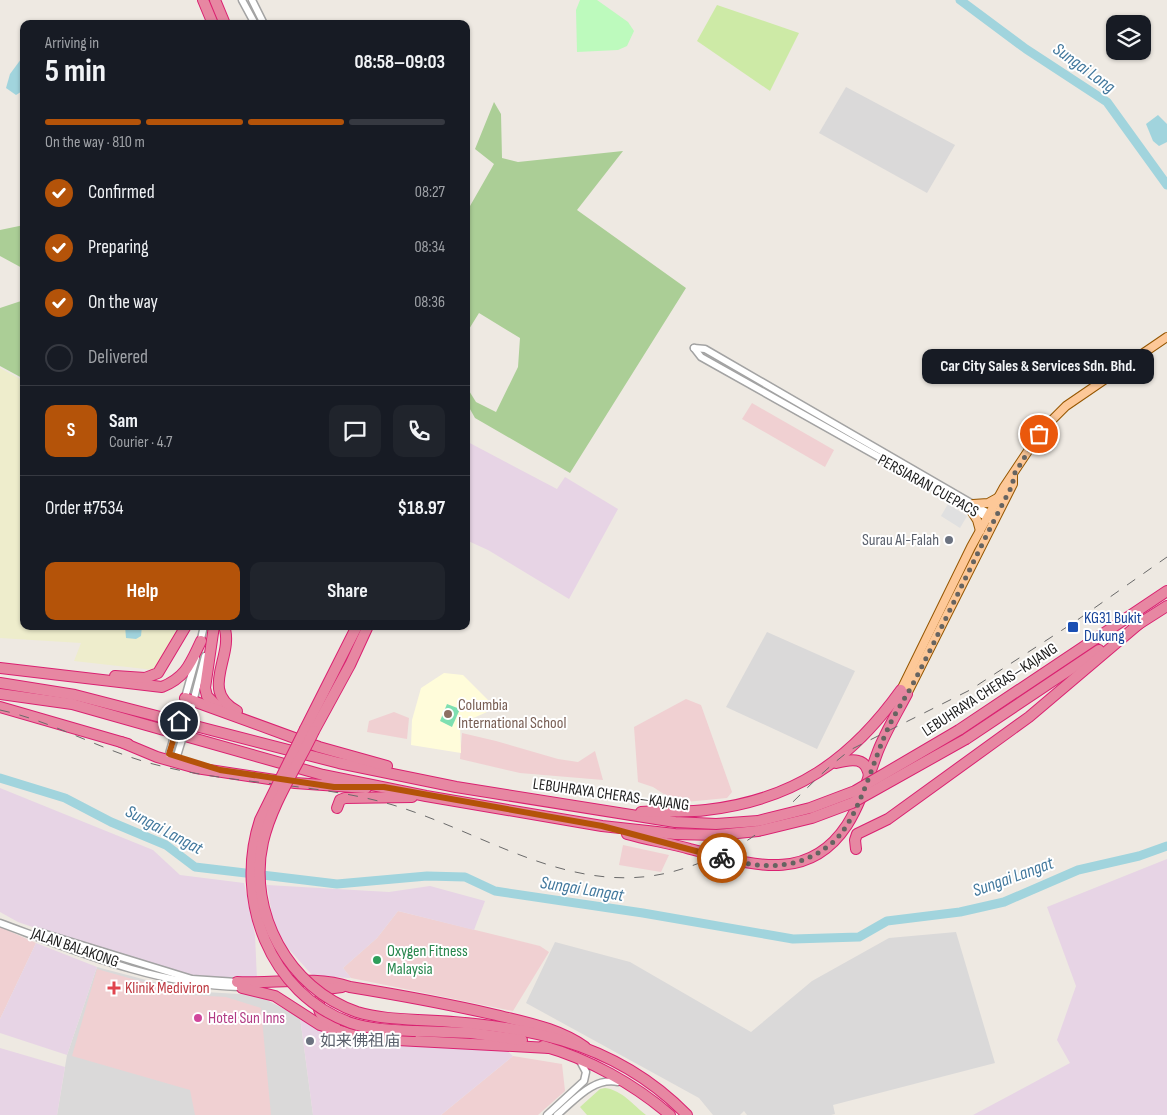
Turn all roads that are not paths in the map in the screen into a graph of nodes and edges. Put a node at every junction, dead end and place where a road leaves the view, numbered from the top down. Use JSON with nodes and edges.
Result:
{"nodes":[{"id":1,"x":203,"y":0,"type":"edge"},
{"id":2,"x":215,"y":0,"type":"edge"},
{"id":3,"x":242,"y":0,"type":"edge"},
{"id":4,"x":252,"y":0,"type":"edge"},
{"id":5,"x":211,"y":20,"type":"edge"},
{"id":6,"x":223,"y":20,"type":"edge"},
{"id":7,"x":253,"y":20,"type":"edge"},
{"id":8,"x":262,"y":20,"type":"edge"},
{"id":9,"x":1167,"y":337,"type":"edge"},
{"id":10,"x":1013,"y":476,"type":"junction"},
{"id":11,"x":998,"y":497,"type":"junction"},
{"id":12,"x":972,"y":507,"type":"junction"},
{"id":13,"x":990,"y":518,"type":"junction"},
{"id":14,"x":980,"y":531,"type":"junction"},
{"id":15,"x":1167,"y":591,"type":"edge"},
{"id":16,"x":1167,"y":606,"type":"edge"},
{"id":17,"x":1140,"y":624,"type":"junction"},
{"id":18,"x":184,"y":630,"type":"edge"},
{"id":19,"x":203,"y":630,"type":"edge"},
{"id":20,"x":213,"y":630,"type":"edge"},
{"id":21,"x":213,"y":630,"type":"edge"},
{"id":22,"x":225,"y":630,"type":"edge"},
{"id":23,"x":355,"y":630,"type":"edge"},
{"id":24,"x":366,"y":630,"type":"edge"},
{"id":25,"x":201,"y":641,"type":"junction"},
{"id":26,"x":0,"y":668,"type":"edge"},
{"id":27,"x":93,"y":679,"type":"junction"},
{"id":28,"x":0,"y":684,"type":"edge"},
{"id":29,"x":904,"y":692,"type":"junction"},
{"id":30,"x":0,"y":694,"type":"edge"},
{"id":31,"x":0,"y":702,"type":"edge"},
{"id":32,"x":189,"y":702,"type":"junction"},
{"id":33,"x":0,"y":706,"type":"edge"},
{"id":34,"x":225,"y":712,"type":"junction"},
{"id":35,"x":71,"y":726,"type":"junction"},
{"id":36,"x":310,"y":730,"type":"junction"},
{"id":37,"x":278,"y":732,"type":"junction"},
{"id":38,"x":121,"y":742,"type":"junction"},
{"id":39,"x":859,"y":742,"type":"junction"},
{"id":40,"x":879,"y":750,"type":"junction"},
{"id":41,"x":173,"y":755,"type":"junction"},
{"id":42,"x":832,"y":764,"type":"junction"},
{"id":43,"x":220,"y":770,"type":"junction"},
{"id":44,"x":869,"y":778,"type":"junction"},
{"id":45,"x":384,"y":787,"type":"junction"},
{"id":46,"x":500,"y":794,"type":"junction"},
{"id":47,"x":426,"y":796,"type":"junction"},
{"id":48,"x":337,"y":808,"type":"dead end"},
{"id":49,"x":628,"y":814,"type":"junction"},
{"id":50,"x":602,"y":826,"type":"junction"},
{"id":51,"x":758,"y":826,"type":"junction"},
{"id":52,"x":856,"y":849,"type":"dead end"},
{"id":53,"x":0,"y":918,"type":"edge"},
{"id":54,"x":0,"y":923,"type":"edge"},
{"id":55,"x":106,"y":957,"type":"junction"},
{"id":56,"x":238,"y":985,"type":"junction"},
{"id":57,"x":350,"y":987,"type":"junction"},
{"id":58,"x":351,"y":1034,"type":"junction"},
{"id":59,"x":585,"y":1047,"type":"junction"},
{"id":60,"x":549,"y":1048,"type":"junction"},
{"id":61,"x":579,"y":1058,"type":"junction"},
{"id":62,"x":625,"y":1083,"type":"junction"},
{"id":63,"x":547,"y":1115,"type":"edge"},
{"id":64,"x":557,"y":1115,"type":"edge"},
{"id":65,"x":670,"y":1115,"type":"edge"},
{"id":66,"x":687,"y":1115,"type":"edge"}],
"edges":[{"from":1,"to":5,"type":"highway"},
{"from":2,"to":6,"type":"highway"},
{"from":3,"to":7,"type":"street"},
{"from":4,"to":8,"type":"street"},
{"from":9,"to":10,"type":"main road"},
{"from":10,"to":11,"type":"main road"},
{"from":10,"to":13,"type":"main road"},
{"from":11,"to":12,"type":"main road"},
{"from":11,"to":13,"type":"main road"},
{"from":12,"to":12,"type":"street","name":"PERSIARAN CUEPACS"},
{"from":12,"to":13,"type":"street","name":"PERSIARAN CUEPACS"},
{"from":12,"to":14,"type":"main road"},
{"from":13,"to":14,"type":"main road"},
{"from":13,"to":29,"type":"main road"},
{"from":14,"to":29,"type":"main road"},
{"from":15,"to":51,"type":"highway","name":"LEBUHRAYA CHERAS–KAJANG","bridge":true},
{"from":16,"to":17,"type":"highway","name":"LEBUHRAYA CHERAS–KAJANG"},
{"from":17,"to":51,"type":"highway","name":"LEBUHRAYA CHERAS–KAJANG","bridge":true},
{"from":17,"to":52,"type":"highway"},
{"from":18,"to":27,"type":"highway"},
{"from":19,"to":25,"type":"street"},
{"from":20,"to":32,"type":"street"},
{"from":21,"to":34,"type":"highway"},
{"from":22,"to":37,"type":"highway"},
{"from":23,"to":36,"type":"highway"},
{"from":24,"to":36,"type":"highway"},
{"from":25,"to":27,"type":"highway"},
{"from":25,"to":32,"type":"street"},
{"from":26,"to":27,"type":"highway"},
{"from":28,"to":46,"type":"highway","name":"LEBUHRAYA CHERAS–KAJANG"},
{"from":29,"to":39,"type":"highway"},
{"from":29,"to":40,"type":"highway"},
{"from":30,"to":45,"type":"highway","name":"LEBUHRAYA CHERAS–KAJANG"},
{"from":31,"to":35,"type":"highway"},
{"from":32,"to":34,"type":"highway"},
{"from":32,"to":41,"type":"street","bridge":true},
{"from":33,"to":35,"type":"highway"},
{"from":34,"to":37,"type":"highway"},
{"from":35,"to":38,"type":"highway"},
{"from":36,"to":59,"type":"highway","bridge":true},
{"from":36,"to":60,"type":"highway","bridge":true},
{"from":37,"to":46,"type":"highway"},
{"from":38,"to":41,"type":"highway"},
{"from":38,"to":43,"type":"highway"},
{"from":39,"to":40,"type":"highway"},
{"from":39,"to":42,"type":"highway"},
{"from":40,"to":44,"type":"highway"},
{"from":41,"to":43,"type":"highway"},
{"from":42,"to":44,"type":"highway"},
{"from":42,"to":49,"type":"highway"},
{"from":43,"to":45,"type":"highway"},
{"from":44,"to":50,"type":"highway"},
{"from":45,"to":47,"type":"highway","name":"LEBUHRAYA CHERAS–KAJANG"},
{"from":46,"to":49,"type":"highway","name":"LEBUHRAYA CHERAS–KAJANG"},
{"from":47,"to":48,"type":"highway"},
{"from":47,"to":50,"type":"highway","name":"LEBUHRAYA CHERAS–KAJANG"},
{"from":49,"to":51,"type":"highway","name":"LEBUHRAYA CHERAS–KAJANG"},
{"from":50,"to":51,"type":"highway","name":"LEBUHRAYA CHERAS–KAJANG"},
{"from":53,"to":55,"type":"street","name":"JALAN BALAKONG"},
{"from":54,"to":55,"type":"street","name":"JALAN BALAKONG"},
{"from":55,"to":56,"type":"street","name":"JALAN BALAKONG"},
{"from":56,"to":57,"type":"highway"},
{"from":56,"to":58,"type":"highway"},
{"from":57,"to":58,"type":"highway"},
{"from":57,"to":59,"type":"highway"},
{"from":58,"to":60,"type":"highway"},
{"from":59,"to":66,"type":"highway"},
{"from":60,"to":61,"type":"highway"},
{"from":61,"to":62,"type":"highway"},
{"from":61,"to":63,"type":"street"},
{"from":62,"to":64,"type":"street"},
{"from":62,"to":65,"type":"highway"}]}
